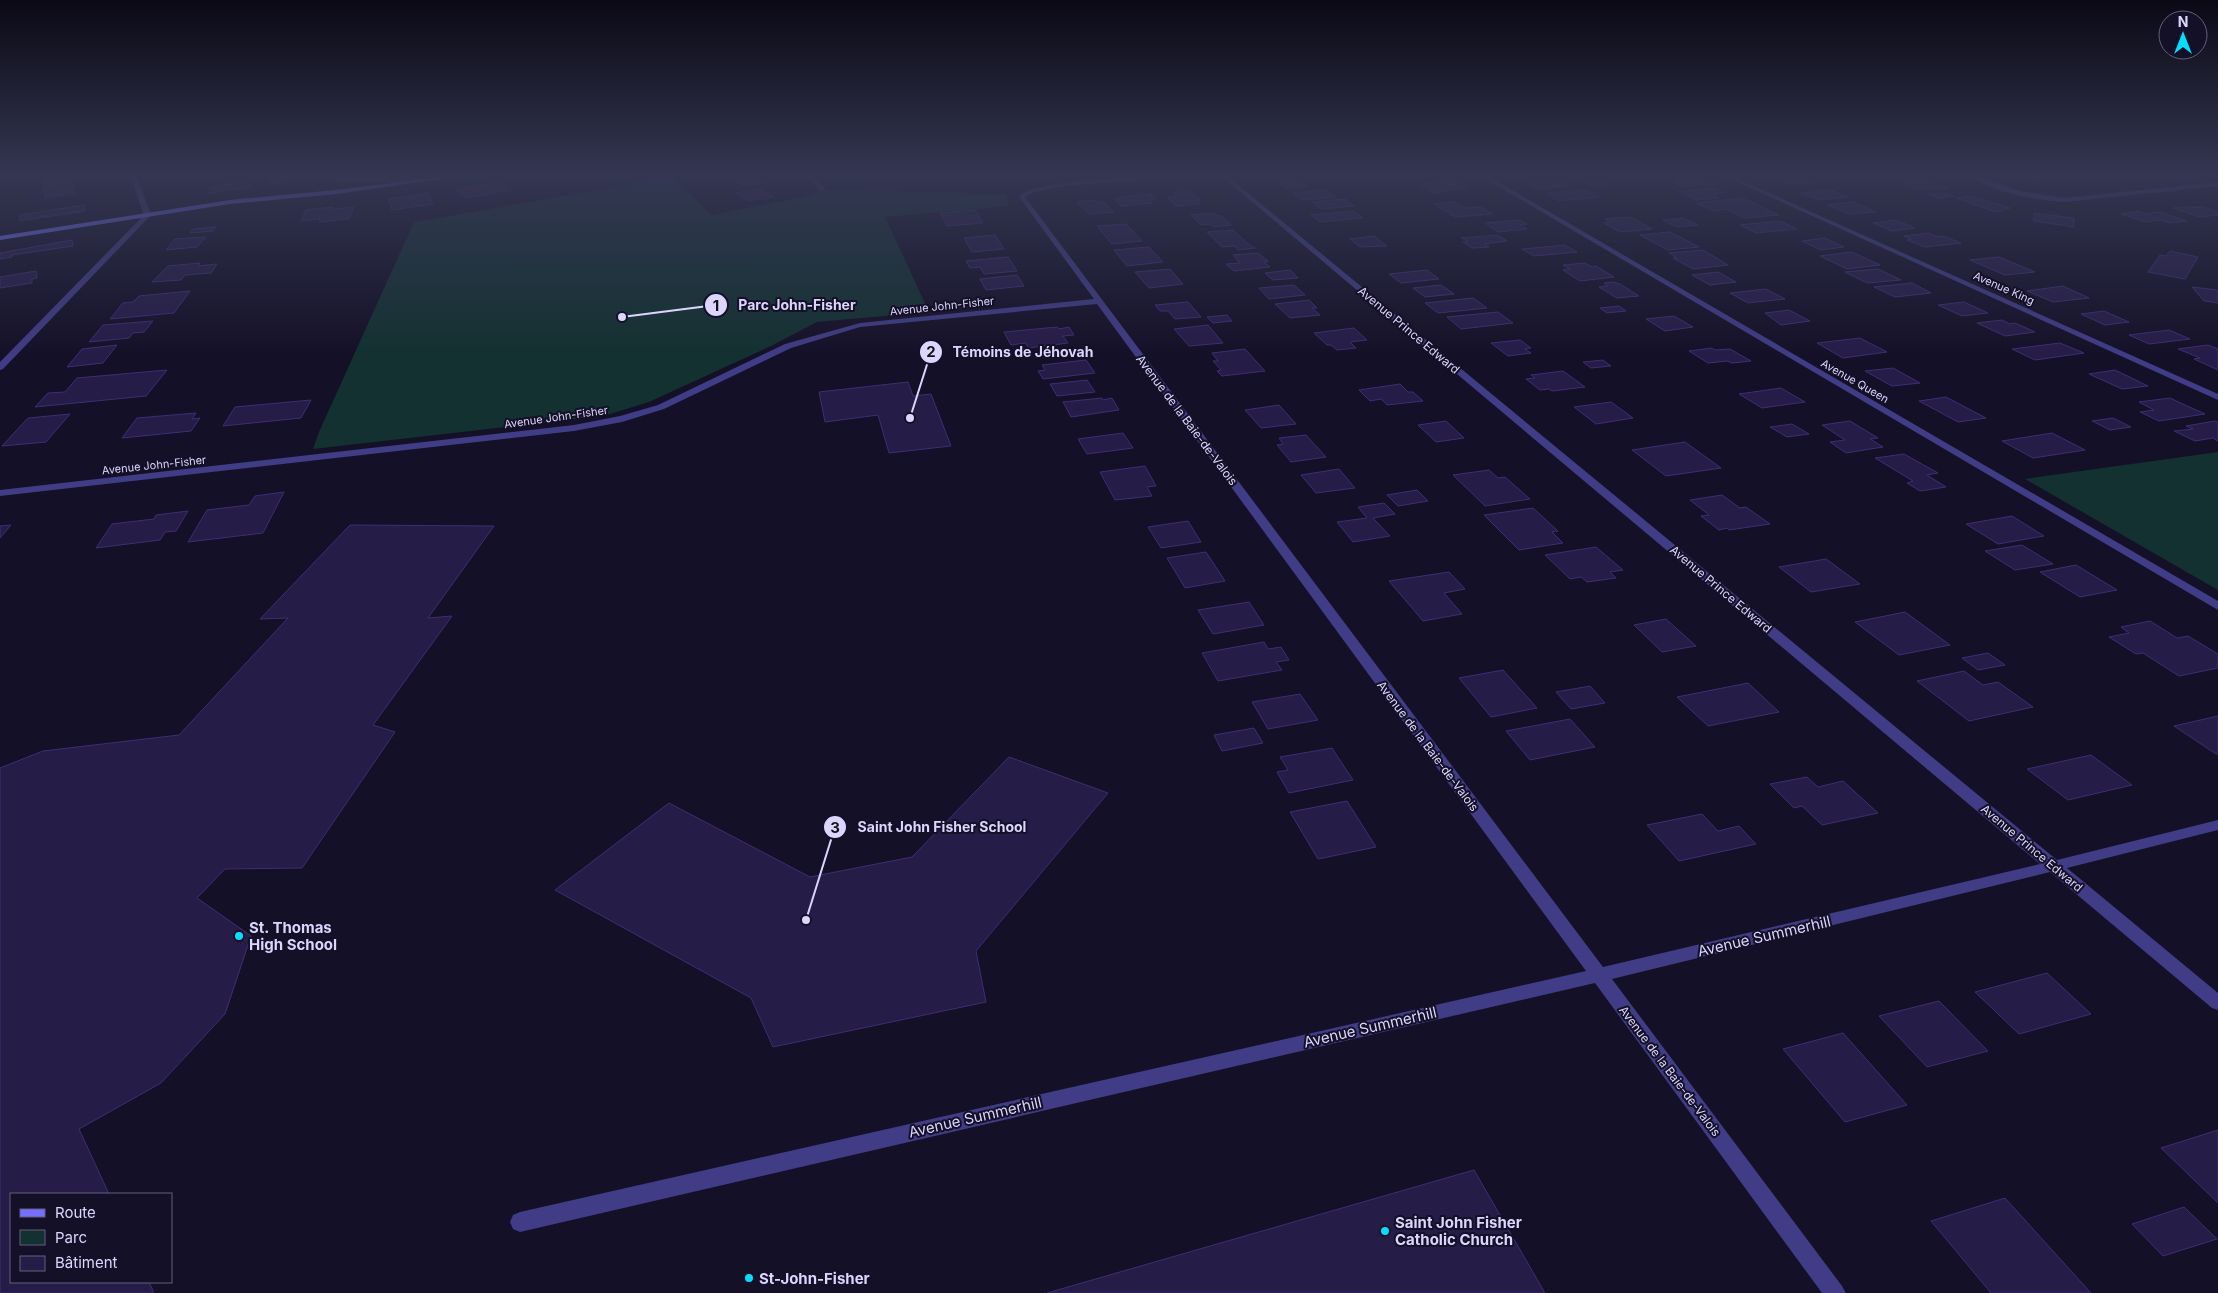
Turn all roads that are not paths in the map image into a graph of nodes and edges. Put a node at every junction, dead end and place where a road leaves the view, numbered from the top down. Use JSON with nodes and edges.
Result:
{"nodes":[{"id":1,"x":17,"y":235,"type":"edge"},
{"id":2,"x":128,"y":235,"type":"edge"},
{"id":3,"x":1050,"y":235,"type":"edge"},
{"id":4,"x":1298,"y":235,"type":"edge"},
{"id":5,"x":1587,"y":235,"type":"edge"},
{"id":6,"x":1861,"y":235,"type":"edge"},
{"id":7,"x":0,"y":238,"type":"edge"},
{"id":8,"x":1098,"y":301,"type":"junction"},
{"id":9,"x":0,"y":367,"type":"edge"},
{"id":10,"x":2218,"y":397,"type":"edge"},
{"id":11,"x":0,"y":493,"type":"edge"},
{"id":12,"x":2218,"y":606,"type":"edge"},
{"id":13,"x":2218,"y":824,"type":"edge"},
{"id":14,"x":2054,"y":866,"type":"junction"},
{"id":15,"x":1598,"y":975,"type":"junction"},
{"id":16,"x":2218,"y":1003,"type":"edge"},
{"id":17,"x":520,"y":1222,"type":"dead end"},
{"id":18,"x":1836,"y":1293,"type":"edge"}],
"edges":[{"from":1,"to":7,"type":"street"},
{"from":2,"to":9,"type":"street"},
{"from":3,"to":8,"type":"street","name":"Avenue de la Baie-de-Valois"},
{"from":4,"to":14,"type":"street","name":"Avenue Prince Edward"},
{"from":5,"to":12,"type":"street","name":"Avenue Queen"},
{"from":6,"to":10,"type":"street","name":"Avenue King"},
{"from":8,"to":11,"type":"street","name":"Avenue John-Fisher"},
{"from":8,"to":15,"type":"street","name":"Avenue de la Baie-de-Valois"},
{"from":13,"to":14,"type":"street","name":"Avenue Summerhill"},
{"from":14,"to":15,"type":"street","name":"Avenue Summerhill"},
{"from":14,"to":16,"type":"street","name":"Avenue Prince Edward"},
{"from":15,"to":17,"type":"street","name":"Avenue Summerhill"},
{"from":15,"to":18,"type":"street","name":"Avenue de la Baie-de-Valois"}]}
